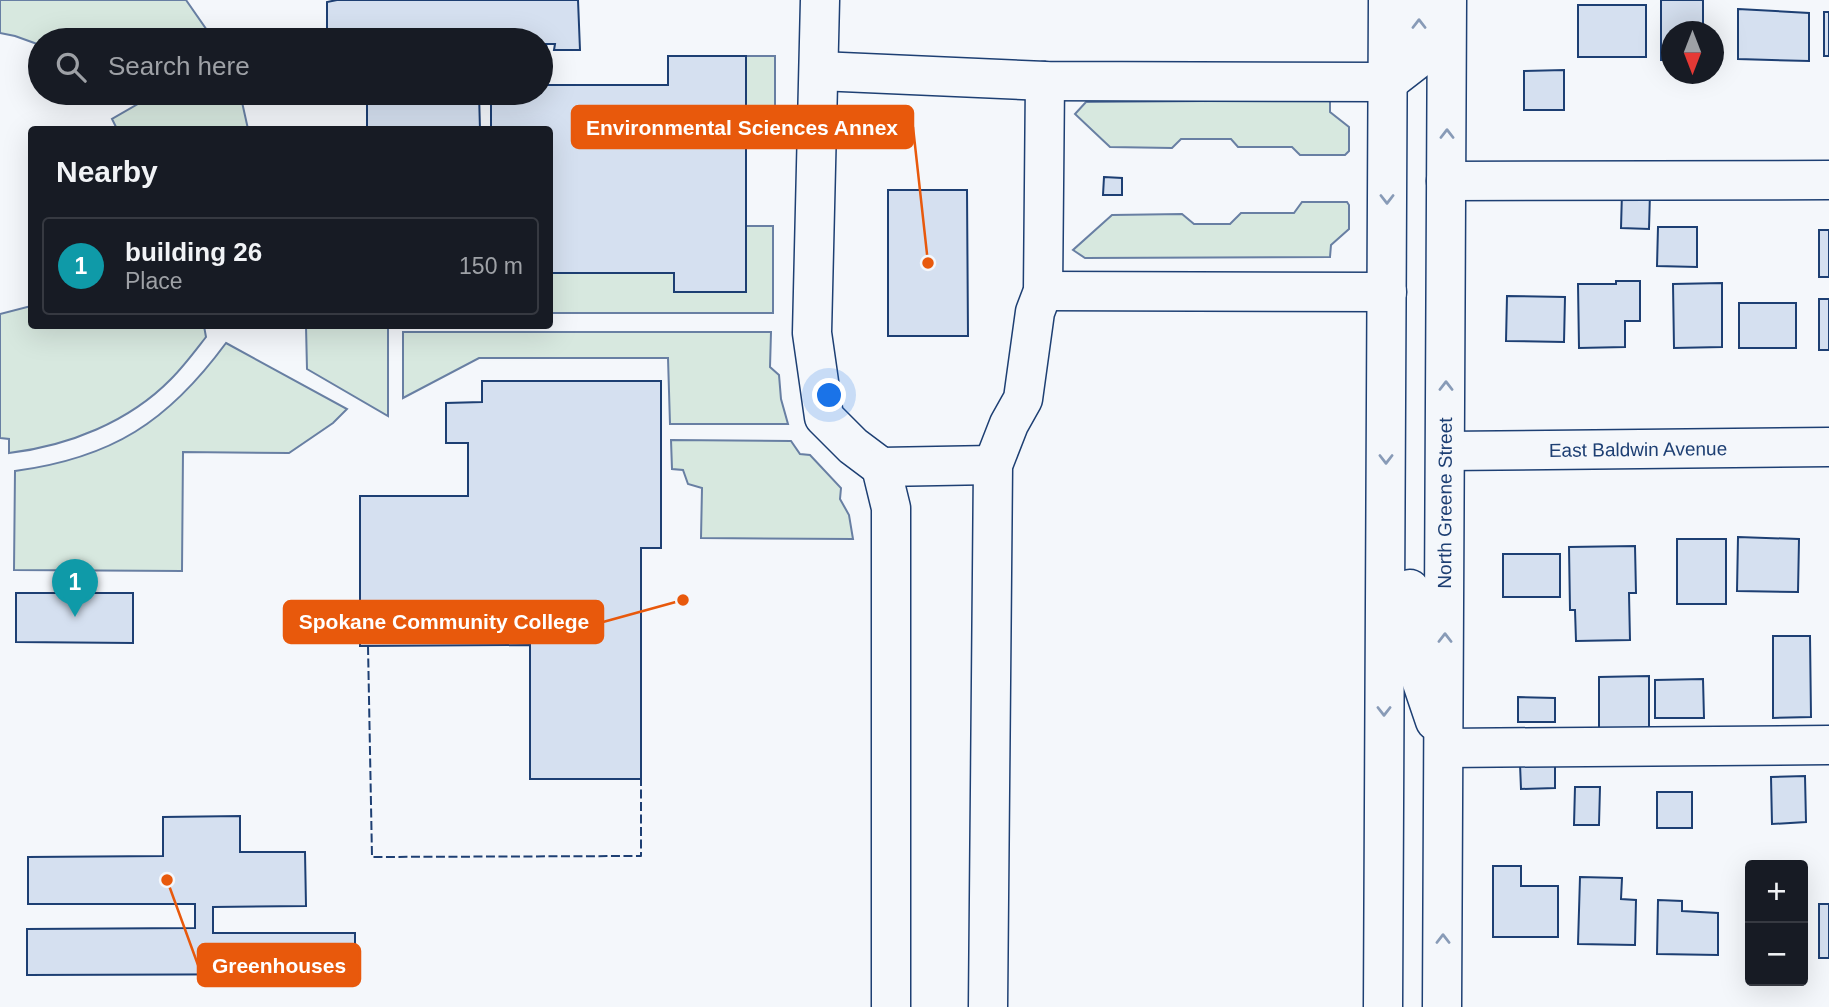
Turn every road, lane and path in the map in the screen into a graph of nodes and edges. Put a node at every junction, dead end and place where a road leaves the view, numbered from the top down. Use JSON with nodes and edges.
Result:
{"nodes":[{"id":1,"x":820,"y":0,"type":"edge"},
{"id":2,"x":1388,"y":0,"type":"edge"},
{"id":3,"x":1419,"y":0,"type":"edge"},
{"id":4,"x":1447,"y":0,"type":"edge"},
{"id":5,"x":819,"y":71,"type":"junction"},
{"id":6,"x":1045,"y":81,"type":"junction"},
{"id":7,"x":1388,"y":82,"type":"junction"},
{"id":8,"x":1829,"y":180,"type":"edge"},
{"id":9,"x":1447,"y":181,"type":"junction"},
{"id":10,"x":1043,"y":291,"type":"junction"},
{"id":11,"x":1387,"y":292,"type":"junction"},
{"id":12,"x":1829,"y":447,"type":"edge"},
{"id":13,"x":1447,"y":451,"type":"junction"},
{"id":14,"x":993,"y":465,"type":"junction"},
{"id":15,"x":881,"y":467,"type":"junction"},
{"id":16,"x":1829,"y":745,"type":"edge"},
{"id":17,"x":1444,"y":748,"type":"junction"},
{"id":18,"x":891,"y":1007,"type":"edge"},
{"id":19,"x":988,"y":1007,"type":"edge"},
{"id":20,"x":1383,"y":1007,"type":"edge"},
{"id":21,"x":1442,"y":1007,"type":"edge"}],
"edges":[{"from":1,"to":5,"type":"main road"},
{"from":2,"to":7,"type":"main road"},
{"from":7,"to":3,"type":"main road","one_way":true},
{"from":9,"to":4,"type":"main road","name":"North Greene Street","one_way":true},
{"from":5,"to":6,"type":"main road"},
{"from":5,"to":15,"type":"main road"},
{"from":6,"to":7,"type":"main road"},
{"from":6,"to":10,"type":"main road"},
{"from":7,"to":11,"type":"main road","one_way":true},
{"from":8,"to":9,"type":"main road"},
{"from":13,"to":9,"type":"main road","name":"North Greene Street","one_way":true},
{"from":10,"to":11,"type":"main road"},
{"from":10,"to":14,"type":"main road"},
{"from":11,"to":17,"type":"main road"},
{"from":11,"to":20,"type":"main road","one_way":true},
{"from":12,"to":13,"type":"main road","name":"East Baldwin Avenue"},
{"from":17,"to":13,"type":"main road","name":"North Greene Street","one_way":true},
{"from":14,"to":15,"type":"main road"},
{"from":14,"to":19,"type":"main road"},
{"from":15,"to":18,"type":"main road"},
{"from":16,"to":17,"type":"main road"},
{"from":21,"to":17,"type":"main road","name":"North Greene Street","one_way":true}]}
